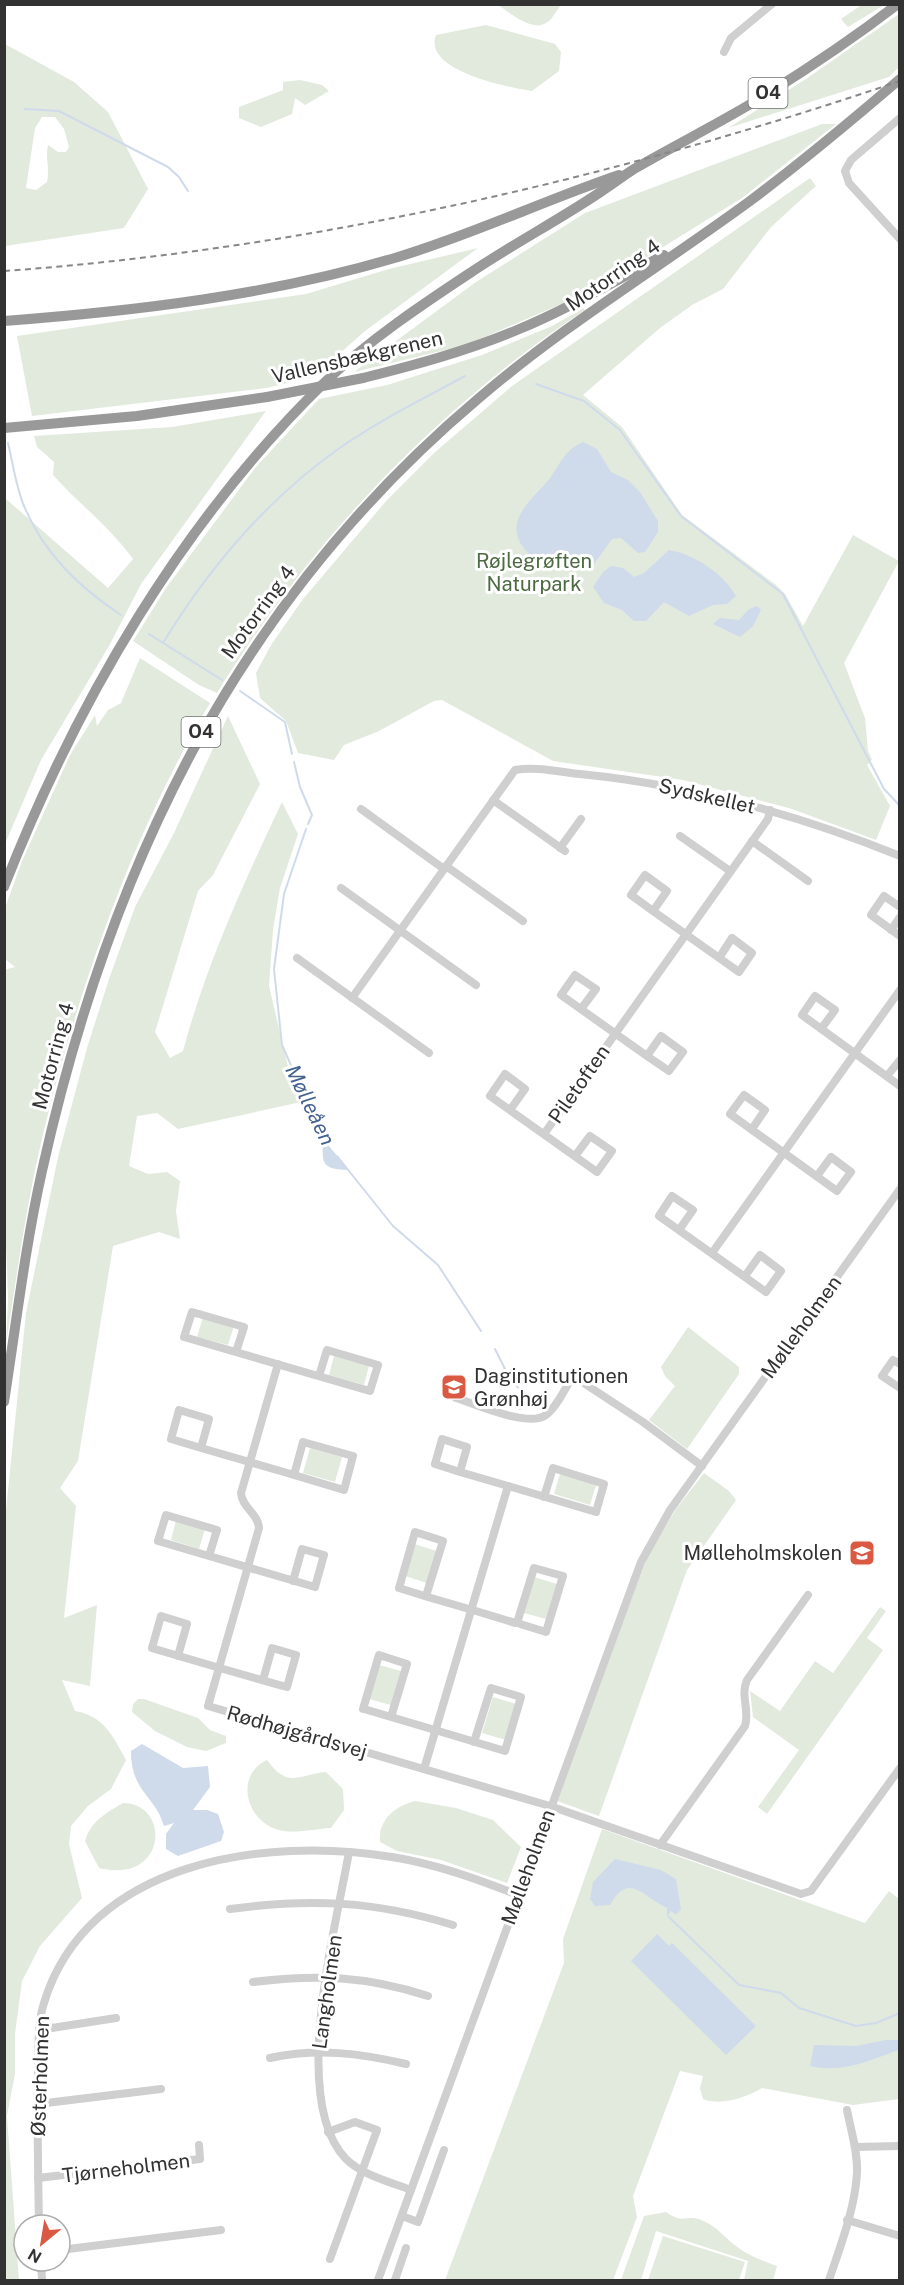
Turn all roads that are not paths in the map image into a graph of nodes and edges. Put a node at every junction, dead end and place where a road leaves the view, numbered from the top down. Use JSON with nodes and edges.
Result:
{"nodes":[{"id":1,"x":772,"y":4,"type":"edge"},
{"id":2,"x":898,"y":4,"type":"edge"},
{"id":3,"x":724,"y":52,"type":"dead end"},
{"id":4,"x":900,"y":79,"type":"edge"},
{"id":5,"x":900,"y":118,"type":"edge"},
{"id":6,"x":631,"y":171,"type":"junction"},
{"id":7,"x":694,"y":239,"type":"junction"},
{"id":8,"x":900,"y":239,"type":"edge"},
{"id":9,"x":4,"y":321,"type":"edge"},
{"id":10,"x":4,"y":428,"type":"edge"},
{"id":11,"x":493,"y":800,"type":"junction"},
{"id":12,"x":361,"y":809,"type":"dead end"},
{"id":13,"x":770,"y":810,"type":"junction"},
{"id":14,"x":581,"y":819,"type":"dead end"},
{"id":15,"x":681,"y":836,"type":"dead end"},
{"id":16,"x":752,"y":841,"type":"junction"},
{"id":17,"x":900,"y":856,"type":"edge"},
{"id":18,"x":445,"y":867,"type":"junction"},
{"id":19,"x":730,"y":871,"type":"junction"},
{"id":20,"x":808,"y":881,"type":"dead end"},
{"id":21,"x":4,"y":887,"type":"edge"},
{"id":22,"x":341,"y":888,"type":"dead end"},
{"id":23,"x":900,"y":907,"type":"edge"},
{"id":24,"x":653,"y":911,"type":"junction"},
{"id":25,"x":900,"y":917,"type":"edge"},
{"id":26,"x":523,"y":921,"type":"dead end"},
{"id":27,"x":400,"y":930,"type":"junction"},
{"id":28,"x":891,"y":930,"type":"junction"},
{"id":29,"x":686,"y":934,"type":"junction"},
{"id":30,"x":900,"y":936,"type":"edge"},
{"id":31,"x":297,"y":958,"type":"dead end"},
{"id":32,"x":719,"y":958,"type":"junction"},
{"id":33,"x":476,"y":985,"type":"dead end"},
{"id":34,"x":900,"y":990,"type":"edge"},
{"id":35,"x":352,"y":998,"type":"junction"},
{"id":36,"x":581,"y":1009,"type":"junction"},
{"id":37,"x":821,"y":1029,"type":"dead end"},
{"id":38,"x":615,"y":1033,"type":"junction"},
{"id":39,"x":429,"y":1053,"type":"dead end"},
{"id":40,"x":855,"y":1053,"type":"junction"},
{"id":41,"x":647,"y":1056,"type":"junction"},
{"id":42,"x":900,"y":1060,"type":"edge"},
{"id":43,"x":887,"y":1076,"type":"junction"},
{"id":44,"x":900,"y":1086,"type":"edge"},
{"id":45,"x":510,"y":1110,"type":"junction"},
{"id":46,"x":752,"y":1129,"type":"junction"},
{"id":47,"x":544,"y":1134,"type":"junction"},
{"id":48,"x":784,"y":1152,"type":"junction"},
{"id":49,"x":575,"y":1156,"type":"junction"},
{"id":50,"x":817,"y":1176,"type":"junction"},
{"id":51,"x":900,"y":1189,"type":"edge"},
{"id":52,"x":679,"y":1230,"type":"junction"},
{"id":53,"x":712,"y":1253,"type":"junction"},
{"id":54,"x":745,"y":1276,"type":"junction"},
{"id":55,"x":236,"y":1352,"type":"junction"},
{"id":56,"x":278,"y":1364,"type":"junction"},
{"id":57,"x":900,"y":1364,"type":"edge"},
{"id":58,"x":319,"y":1376,"type":"junction"},
{"id":59,"x":899,"y":1388,"type":"edge"},
{"id":60,"x":456,"y":1398,"type":"dead end"},
{"id":61,"x":4,"y":1402,"type":"edge"},
{"id":62,"x":201,"y":1448,"type":"junction"},
{"id":63,"x":250,"y":1462,"type":"junction"},
{"id":64,"x":702,"y":1466,"type":"junction"},
{"id":65,"x":460,"y":1472,"type":"junction"},
{"id":66,"x":294,"y":1475,"type":"junction"},
{"id":67,"x":508,"y":1486,"type":"junction"},
{"id":68,"x":544,"y":1497,"type":"junction"},
{"id":69,"x":209,"y":1556,"type":"junction"},
{"id":70,"x":249,"y":1568,"type":"junction"},
{"id":71,"x":292,"y":1581,"type":"junction"},
{"id":72,"x":808,"y":1595,"type":"dead end"},
{"id":73,"x":426,"y":1596,"type":"junction"},
{"id":74,"x":471,"y":1610,"type":"junction"},
{"id":75,"x":517,"y":1623,"type":"junction"},
{"id":76,"x":178,"y":1656,"type":"junction"},
{"id":77,"x":219,"y":1668,"type":"junction"},
{"id":78,"x":263,"y":1680,"type":"junction"},
{"id":79,"x":391,"y":1717,"type":"junction"},
{"id":80,"x":435,"y":1730,"type":"junction"},
{"id":81,"x":474,"y":1742,"type":"junction"},
{"id":82,"x":900,"y":1768,"type":"edge"},
{"id":83,"x":424,"y":1769,"type":"junction"},
{"id":84,"x":550,"y":1806,"type":"junction"},
{"id":85,"x":660,"y":1845,"type":"junction"},
{"id":86,"x":349,"y":1852,"type":"junction"},
{"id":87,"x":518,"y":1895,"type":"junction"},
{"id":88,"x":340,"y":1902,"type":"junction"},
{"id":89,"x":230,"y":1909,"type":"dead end"},
{"id":90,"x":453,"y":1926,"type":"dead end"},
{"id":91,"x":327,"y":1976,"type":"junction"},
{"id":92,"x":253,"y":1982,"type":"dead end"},
{"id":93,"x":428,"y":1996,"type":"dead end"},
{"id":94,"x":116,"y":2018,"type":"dead end"},
{"id":95,"x":39,"y":2030,"type":"junction"},
{"id":96,"x":317,"y":2051,"type":"junction"},
{"id":97,"x":270,"y":2058,"type":"dead end"},
{"id":98,"x":406,"y":2064,"type":"dead end"},
{"id":99,"x":161,"y":2089,"type":"dead end"},
{"id":100,"x":38,"y":2104,"type":"junction"},
{"id":101,"x":847,"y":2110,"type":"dead end"},
{"id":102,"x":328,"y":2132,"type":"junction"},
{"id":103,"x":199,"y":2145,"type":"dead end"},
{"id":104,"x":900,"y":2146,"type":"edge"},
{"id":105,"x":855,"y":2147,"type":"junction"},
{"id":106,"x":444,"y":2150,"type":"dead end"},
{"id":107,"x":363,"y":2171,"type":"junction"},
{"id":108,"x":38,"y":2178,"type":"junction"},
{"id":109,"x":410,"y":2192,"type":"junction"},
{"id":110,"x":426,"y":2201,"type":"junction"},
{"id":111,"x":39,"y":2213,"type":"edge"},
{"id":112,"x":402,"y":2216,"type":"junction"},
{"id":113,"x":847,"y":2220,"type":"junction"},
{"id":114,"x":221,"y":2230,"type":"dead end"},
{"id":115,"x":900,"y":2236,"type":"edge"},
{"id":116,"x":406,"y":2248,"type":"dead end"},
{"id":117,"x":72,"y":2249,"type":"edge"},
{"id":118,"x":330,"y":2259,"type":"dead end"},
{"id":119,"x":378,"y":2280,"type":"edge"},
{"id":120,"x":395,"y":2280,"type":"edge"},
{"id":121,"x":829,"y":2280,"type":"edge"}],
"edges":[{"from":1,"to":3,"type":"street"},
{"from":2,"to":6,"type":"highway","number":"O4"},
{"from":4,"to":7,"type":"highway","name":"Motorring 4","number":"O4"},
{"from":5,"to":8,"type":"street"},
{"from":6,"to":9,"type":"highway"},
{"from":6,"to":21,"type":"highway","number":"O4"},
{"from":7,"to":10,"type":"highway","name":"Vallensbækgrenen","bridge":true},
{"from":7,"to":61,"type":"highway","name":"Motorring 4","number":"O4"},
{"from":11,"to":13,"type":"street","name":"Sydskellet"},
{"from":11,"to":14,"type":"street"},
{"from":11,"to":18,"type":"street"},
{"from":12,"to":18,"type":"street"},
{"from":13,"to":16,"type":"street","name":"Piletoften"},
{"from":13,"to":17,"type":"street","name":"Sydskellet"},
{"from":15,"to":19,"type":"street"},
{"from":16,"to":19,"type":"street","name":"Piletoften"},
{"from":16,"to":20,"type":"street"},
{"from":18,"to":26,"type":"street"},
{"from":18,"to":27,"type":"street"},
{"from":19,"to":29,"type":"street","name":"Piletoften"},
{"from":22,"to":27,"type":"street"},
{"from":23,"to":28,"type":"street"},
{"from":24,"to":24,"type":"street"},
{"from":24,"to":29,"type":"street"},
{"from":25,"to":28,"type":"street"},
{"from":27,"to":33,"type":"street"},
{"from":27,"to":35,"type":"street"},
{"from":28,"to":30,"type":"street"},
{"from":29,"to":32,"type":"street"},
{"from":29,"to":38,"type":"street","name":"Piletoften"},
{"from":31,"to":35,"type":"street"},
{"from":32,"to":32,"type":"street"},
{"from":34,"to":40,"type":"street"},
{"from":35,"to":39,"type":"street"},
{"from":36,"to":36,"type":"street","name":"Piletoften"},
{"from":36,"to":38,"type":"street","name":"Piletoften"},
{"from":37,"to":40,"type":"street"},
{"from":38,"to":41,"type":"street","name":"Piletoften"},
{"from":38,"to":47,"type":"street","name":"Piletoften"},
{"from":40,"to":43,"type":"street"},
{"from":40,"to":48,"type":"street"},
{"from":41,"to":41,"type":"street","name":"Piletoften"},
{"from":42,"to":43,"type":"street"},
{"from":43,"to":44,"type":"street"},
{"from":45,"to":45,"type":"street","name":"Piletoften"},
{"from":45,"to":47,"type":"street","name":"Piletoften"},
{"from":46,"to":46,"type":"street"},
{"from":46,"to":48,"type":"street"},
{"from":47,"to":49,"type":"street","name":"Piletoften"},
{"from":48,"to":50,"type":"street"},
{"from":48,"to":53,"type":"street"},
{"from":49,"to":49,"type":"street","name":"Piletoften"},
{"from":50,"to":50,"type":"street"},
{"from":51,"to":64,"type":"street","name":"Mølleholmen"},
{"from":52,"to":52,"type":"street"},
{"from":52,"to":53,"type":"street"},
{"from":53,"to":54,"type":"street"},
{"from":54,"to":54,"type":"street"},
{"from":55,"to":55,"type":"street"},
{"from":55,"to":56,"type":"street"},
{"from":56,"to":58,"type":"street"},
{"from":56,"to":63,"type":"street","name":"Rødhøjgårdsvej"},
{"from":57,"to":59,"type":"street"},
{"from":58,"to":58,"type":"street"},
{"from":60,"to":64,"type":"street"},
{"from":62,"to":62,"type":"street"},
{"from":62,"to":63,"type":"street"},
{"from":63,"to":66,"type":"street"},
{"from":63,"to":70,"type":"street","name":"Rødhøjgårdsvej"},
{"from":64,"to":84,"type":"street","name":"Mølleholmen"},
{"from":65,"to":65,"type":"street"},
{"from":65,"to":67,"type":"street"},
{"from":66,"to":66,"type":"street"},
{"from":67,"to":68,"type":"street"},
{"from":67,"to":74,"type":"street"},
{"from":68,"to":68,"type":"street"},
{"from":69,"to":69,"type":"street"},
{"from":69,"to":70,"type":"street"},
{"from":70,"to":71,"type":"street"},
{"from":70,"to":77,"type":"street","name":"Rødhøjgårdsvej"},
{"from":71,"to":71,"type":"street"},
{"from":72,"to":85,"type":"street"},
{"from":73,"to":73,"type":"street"},
{"from":73,"to":74,"type":"street"},
{"from":74,"to":75,"type":"street"},
{"from":74,"to":80,"type":"street"},
{"from":75,"to":75,"type":"street"},
{"from":76,"to":76,"type":"street","name":"Rødhøjgårdsvej"},
{"from":76,"to":77,"type":"street","name":"Rødhøjgårdsvej"},
{"from":77,"to":78,"type":"street","name":"Rødhøjgårdsvej"},
{"from":77,"to":83,"type":"street","name":"Rødhøjgårdsvej"},
{"from":78,"to":78,"type":"street","name":"Rødhøjgårdsvej"},
{"from":79,"to":79,"type":"street","name":"Rødhøjgårdsvej"},
{"from":79,"to":80,"type":"street","name":"Rødhøjgårdsvej"},
{"from":80,"to":81,"type":"street","name":"Rødhøjgårdsvej"},
{"from":80,"to":83,"type":"street"},
{"from":81,"to":81,"type":"street","name":"Rødhøjgårdsvej"},
{"from":82,"to":85,"type":"street","name":"Rødhøjgårdsvej"},
{"from":83,"to":84,"type":"street","name":"Rødhøjgårdsvej"},
{"from":84,"to":85,"type":"street","name":"Rødhøjgårdsvej"},
{"from":84,"to":87,"type":"street","name":"Mølleholmen"},
{"from":86,"to":87,"type":"street","name":"Østerholmen"},
{"from":86,"to":88,"type":"street","name":"Langholmen"},
{"from":86,"to":95,"type":"street","name":"Østerholmen"},
{"from":87,"to":109,"type":"street","name":"Mølleholmen"},
{"from":88,"to":89,"type":"street"},
{"from":88,"to":90,"type":"street"},
{"from":88,"to":91,"type":"street","name":"Langholmen"},
{"from":91,"to":92,"type":"street"},
{"from":91,"to":93,"type":"street"},
{"from":91,"to":96,"type":"street","name":"Langholmen"},
{"from":94,"to":95,"type":"street"},
{"from":95,"to":100,"type":"street","name":"Østerholmen"},
{"from":96,"to":97,"type":"street"},
{"from":96,"to":98,"type":"street"},
{"from":96,"to":102,"type":"street","name":"Langholmen"},
{"from":99,"to":100,"type":"street"},
{"from":100,"to":108,"type":"street","name":"Østerholmen"},
{"from":101,"to":105,"type":"street"},
{"from":102,"to":107,"type":"street","name":"Langholmen"},
{"from":102,"to":107,"type":"street"},
{"from":103,"to":108,"type":"street","name":"Tjørneholmen"},
{"from":104,"to":105,"type":"street"},
{"from":105,"to":113,"type":"street"},
{"from":106,"to":110,"type":"street"},
{"from":107,"to":109,"type":"street","name":"Langholmen"},
{"from":107,"to":118,"type":"street"},
{"from":108,"to":111,"type":"street","name":"Østerholmen"},
{"from":109,"to":110,"type":"street","name":"Langholmen"},
{"from":109,"to":112,"type":"street","name":"Mølleholmen"},
{"from":110,"to":112,"type":"street"},
{"from":112,"to":119,"type":"street","name":"Mølleholmen"},
{"from":113,"to":115,"type":"street"},
{"from":113,"to":121,"type":"street"},
{"from":114,"to":117,"type":"street"},
{"from":116,"to":120,"type":"street"}]}
